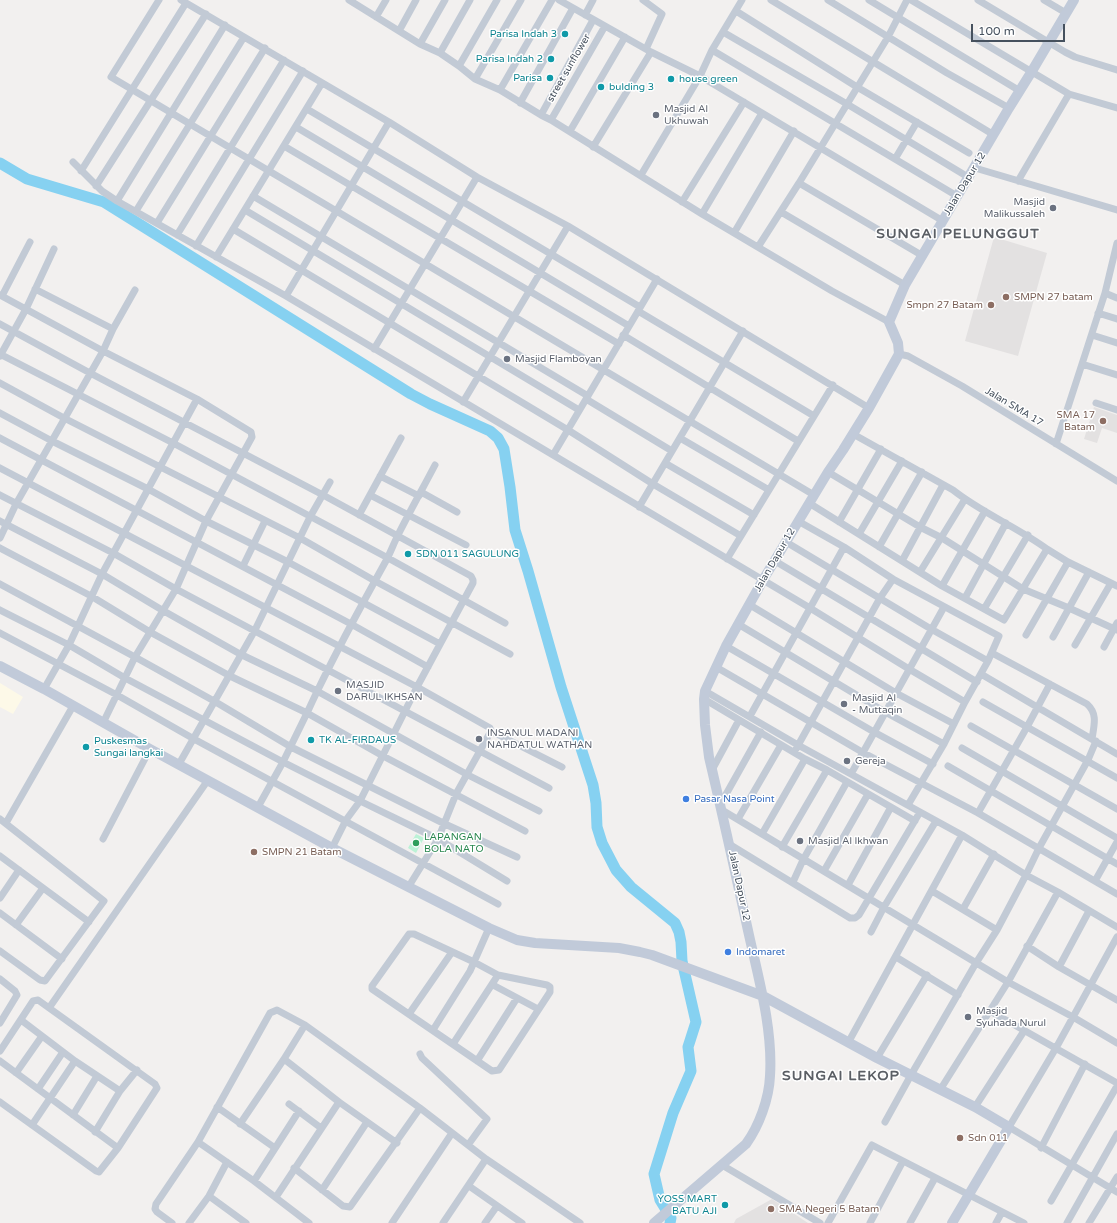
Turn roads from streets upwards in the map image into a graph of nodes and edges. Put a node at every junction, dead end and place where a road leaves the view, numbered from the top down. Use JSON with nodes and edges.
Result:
{"nodes":[{"id":1,"x":159,"y":0,"type":"edge"},
{"id":2,"x":349,"y":0,"type":"edge"},
{"id":3,"x":386,"y":0,"type":"edge"},
{"id":4,"x":416,"y":0,"type":"edge"},
{"id":5,"x":445,"y":0,"type":"edge"},
{"id":6,"x":470,"y":0,"type":"edge"},
{"id":7,"x":497,"y":0,"type":"edge"},
{"id":8,"x":521,"y":0,"type":"edge"},
{"id":9,"x":552,"y":0,"type":"edge"},
{"id":10,"x":559,"y":0,"type":"edge"},
{"id":11,"x":593,"y":0,"type":"edge"},
{"id":12,"x":643,"y":0,"type":"edge"},
{"id":13,"x":742,"y":0,"type":"edge"},
{"id":14,"x":771,"y":0,"type":"edge"},
{"id":15,"x":828,"y":0,"type":"edge"},
{"id":16,"x":869,"y":0,"type":"edge"},
{"id":17,"x":907,"y":0,"type":"edge"},
{"id":18,"x":911,"y":0,"type":"edge"},
{"id":19,"x":978,"y":0,"type":"edge"},
{"id":20,"x":1044,"y":0,"type":"edge"},
{"id":21,"x":1074,"y":0,"type":"edge"},
{"id":22,"x":184,"y":1,"type":"edge"},
{"id":23,"x":358,"y":3,"type":"edge"},
{"id":24,"x":573,"y":8,"type":"junction"},
{"id":25,"x":736,"y":12,"type":"junction"},
{"id":26,"x":1066,"y":13,"type":"junction"},
{"id":27,"x":206,"y":14,"type":"junction"},
{"id":28,"x":585,"y":15,"type":"junction"},
{"id":29,"x":376,"y":17,"type":"junction"},
{"id":30,"x":898,"y":18,"type":"junction"},
{"id":31,"x":593,"y":20,"type":"junction"},
{"id":32,"x":225,"y":25,"type":"junction"},
{"id":33,"x":605,"y":26,"type":"junction"},
{"id":34,"x":399,"y":31,"type":"junction"},
{"id":35,"x":723,"y":32,"type":"junction"},
{"id":36,"x":244,"y":37,"type":"junction"},
{"id":37,"x":625,"y":37,"type":"junction"},
{"id":38,"x":888,"y":37,"type":"junction"},
{"id":39,"x":1049,"y":43,"type":"junction"},
{"id":40,"x":420,"y":44,"type":"junction"},
{"id":41,"x":265,"y":48,"type":"junction"},
{"id":42,"x":648,"y":50,"type":"junction"},
{"id":43,"x":712,"y":50,"type":"junction"},
{"id":44,"x":440,"y":53,"type":"junction"},
{"id":45,"x":284,"y":60,"type":"junction"},
{"id":46,"x":872,"y":62,"type":"junction"},
{"id":47,"x":459,"y":66,"type":"junction"},
{"id":48,"x":1117,"y":70,"type":"edge"},
{"id":49,"x":303,"y":71,"type":"junction"},
{"id":50,"x":1032,"y":71,"type":"junction"},
{"id":51,"x":700,"y":76,"type":"junction"},
{"id":52,"x":475,"y":79,"type":"junction"},
{"id":53,"x":322,"y":83,"type":"junction"},
{"id":54,"x":857,"y":87,"type":"junction"},
{"id":55,"x":132,"y":89,"type":"junction"},
{"id":56,"x":500,"y":90,"type":"junction"},
{"id":57,"x":1020,"y":91,"type":"junction"},
{"id":58,"x":1069,"y":94,"type":"junction"},
{"id":59,"x":151,"y":100,"type":"junction"},
{"id":60,"x":744,"y":102,"type":"junction"},
{"id":61,"x":520,"y":103,"type":"junction"},
{"id":62,"x":847,"y":104,"type":"junction"},
{"id":63,"x":1009,"y":108,"type":"junction"},
{"id":64,"x":1117,"y":108,"type":"edge"},
{"id":65,"x":307,"y":109,"type":"junction"},
{"id":66,"x":171,"y":112,"type":"junction"},
{"id":67,"x":762,"y":113,"type":"junction"},
{"id":68,"x":541,"y":116,"type":"junction"},
{"id":69,"x":551,"y":120,"type":"junction"},
{"id":70,"x":389,"y":122,"type":"junction"},
{"id":71,"x":917,"y":122,"type":"junction"},
{"id":72,"x":835,"y":123,"type":"junction"},
{"id":73,"x":190,"y":124,"type":"junction"},
{"id":74,"x":296,"y":127,"type":"junction"},
{"id":75,"x":570,"y":131,"type":"junction"},
{"id":76,"x":794,"y":131,"type":"junction"},
{"id":77,"x":994,"y":135,"type":"junction"},
{"id":78,"x":211,"y":136,"type":"junction"},
{"id":79,"x":906,"y":140,"type":"junction"},
{"id":80,"x":284,"y":146,"type":"junction"},
{"id":81,"x":821,"y":146,"type":"junction"},
{"id":82,"x":593,"y":147,"type":"junction"},
{"id":83,"x":231,"y":148,"type":"junction"},
{"id":84,"x":374,"y":148,"type":"junction"},
{"id":85,"x":969,"y":153,"type":"dead end"},
{"id":86,"x":250,"y":159,"type":"junction"},
{"id":87,"x":895,"y":159,"type":"junction"},
{"id":88,"x":73,"y":162,"type":"dead end"},
{"id":89,"x":363,"y":167,"type":"junction"},
{"id":90,"x":975,"y":168,"type":"junction"},
{"id":91,"x":80,"y":171,"type":"junction"},
{"id":92,"x":269,"y":171,"type":"junction"},
{"id":93,"x":641,"y":175,"type":"junction"},
{"id":94,"x":477,"y":177,"type":"junction"},
{"id":95,"x":968,"y":177,"type":"junction"},
{"id":96,"x":1018,"y":181,"type":"junction"},
{"id":97,"x":799,"y":183,"type":"junction"},
{"id":98,"x":96,"y":186,"type":"junction"},
{"id":99,"x":352,"y":186,"type":"junction"},
{"id":100,"x":253,"y":196,"type":"junction"},
{"id":101,"x":957,"y":196,"type":"junction"},
{"id":102,"x":117,"y":201,"type":"junction"},
{"id":103,"x":462,"y":201,"type":"junction"},
{"id":104,"x":682,"y":202,"type":"junction"},
{"id":105,"x":244,"y":210,"type":"junction"},
{"id":106,"x":1117,"y":210,"type":"edge"},
{"id":107,"x":136,"y":211,"type":"junction"},
{"id":108,"x":337,"y":211,"type":"junction"},
{"id":109,"x":781,"y":212,"type":"junction"},
{"id":110,"x":702,"y":214,"type":"junction"},
{"id":111,"x":451,"y":220,"type":"junction"},
{"id":112,"x":943,"y":220,"type":"junction"},
{"id":113,"x":157,"y":223,"type":"junction"},
{"id":114,"x":568,"y":226,"type":"junction"},
{"id":115,"x":233,"y":229,"type":"junction"},
{"id":116,"x":734,"y":233,"type":"junction"},
{"id":117,"x":177,"y":235,"type":"junction"},
{"id":118,"x":321,"y":237,"type":"junction"},
{"id":119,"x":440,"y":239,"type":"junction"},
{"id":120,"x":30,"y":242,"type":"dead end"},
{"id":121,"x":196,"y":246,"type":"junction"},
{"id":122,"x":758,"y":247,"type":"junction"},
{"id":123,"x":1117,"y":247,"type":"edge"},
{"id":124,"x":54,"y":249,"type":"dead end"},
{"id":125,"x":313,"y":251,"type":"junction"},
{"id":126,"x":551,"y":254,"type":"junction"},
{"id":127,"x":923,"y":256,"type":"junction"},
{"id":128,"x":216,"y":257,"type":"junction"},
{"id":129,"x":425,"y":264,"type":"junction"},
{"id":130,"x":301,"y":270,"type":"junction"},
{"id":131,"x":540,"y":273,"type":"junction"},
{"id":132,"x":1114,"y":273,"type":"edge"},
{"id":133,"x":657,"y":279,"type":"junction"},
{"id":134,"x":905,"y":286,"type":"junction"},
{"id":135,"x":36,"y":288,"type":"junction"},
{"id":136,"x":409,"y":289,"type":"junction"},
{"id":137,"x":135,"y":290,"type":"dead end"},
{"id":138,"x":529,"y":292,"type":"junction"},
{"id":139,"x":1105,"y":293,"type":"junction"},
{"id":140,"x":1,"y":295,"type":"edge"},
{"id":141,"x":286,"y":296,"type":"junction"},
{"id":142,"x":1117,"y":298,"type":"edge"},
{"id":143,"x":401,"y":304,"type":"junction"},
{"id":144,"x":26,"y":309,"type":"junction"},
{"id":145,"x":639,"y":309,"type":"junction"},
{"id":146,"x":1098,"y":313,"type":"junction"},
{"id":147,"x":514,"y":317,"type":"junction"},
{"id":148,"x":1117,"y":319,"type":"edge"},
{"id":149,"x":889,"y":322,"type":"junction"},
{"id":150,"x":389,"y":323,"type":"junction"},
{"id":151,"x":0,"y":324,"type":"edge"},
{"id":152,"x":629,"y":326,"type":"junction"},
{"id":153,"x":113,"y":328,"type":"junction"},
{"id":154,"x":14,"y":331,"type":"junction"},
{"id":155,"x":743,"y":331,"type":"junction"},
{"id":156,"x":623,"y":335,"type":"junction"},
{"id":157,"x":1092,"y":335,"type":"junction"},
{"id":158,"x":498,"y":343,"type":"junction"},
{"id":159,"x":1117,"y":343,"type":"edge"},
{"id":160,"x":619,"y":344,"type":"junction"},
{"id":161,"x":374,"y":349,"type":"junction"},
{"id":162,"x":103,"y":351,"type":"junction"},
{"id":163,"x":899,"y":354,"type":"junction"},
{"id":164,"x":0,"y":355,"type":"edge"},
{"id":165,"x":490,"y":357,"type":"junction"},
{"id":166,"x":724,"y":362,"type":"junction"},
{"id":167,"x":1082,"y":364,"type":"junction"},
{"id":168,"x":603,"y":370,"type":"junction"},
{"id":169,"x":90,"y":373,"type":"junction"},
{"id":170,"x":1117,"y":375,"type":"edge"},
{"id":171,"x":478,"y":376,"type":"junction"},
{"id":172,"x":0,"y":383,"type":"edge"},
{"id":173,"x":833,"y":385,"type":"junction"},
{"id":174,"x":709,"y":387,"type":"junction"},
{"id":175,"x":78,"y":395,"type":"junction"},
{"id":176,"x":587,"y":398,"type":"junction"},
{"id":177,"x":197,"y":399,"type":"junction"},
{"id":178,"x":463,"y":402,"type":"junction"},
{"id":179,"x":1096,"y":403,"type":"dead end"},
{"id":180,"x":870,"y":408,"type":"junction"},
{"id":181,"x":579,"y":410,"type":"junction"},
{"id":182,"x":1117,"y":410,"type":"edge"},
{"id":183,"x":0,"y":413,"type":"edge"},
{"id":184,"x":814,"y":416,"type":"junction"},
{"id":185,"x":64,"y":418,"type":"junction"},
{"id":186,"x":690,"y":421,"type":"junction"},
{"id":187,"x":184,"y":422,"type":"junction"},
{"id":188,"x":568,"y":430,"type":"junction"},
{"id":189,"x":853,"y":434,"type":"junction"},
{"id":190,"x":0,"y":438,"type":"edge"},
{"id":191,"x":401,"y":438,"type":"dead end"},
{"id":192,"x":680,"y":438,"type":"junction"},
{"id":193,"x":52,"y":441,"type":"junction"},
{"id":194,"x":798,"y":441,"type":"junction"},
{"id":195,"x":173,"y":443,"type":"junction"},
{"id":196,"x":1056,"y":444,"type":"junction"},
{"id":197,"x":881,"y":449,"type":"junction"},
{"id":198,"x":672,"y":451,"type":"junction"},
{"id":199,"x":243,"y":454,"type":"junction"},
{"id":200,"x":553,"y":455,"type":"junction"},
{"id":201,"x":41,"y":459,"type":"junction"},
{"id":202,"x":902,"y":461,"type":"junction"},
{"id":203,"x":665,"y":463,"type":"junction"},
{"id":204,"x":435,"y":465,"type":"dead end"},
{"id":205,"x":160,"y":467,"type":"junction"},
{"id":206,"x":0,"y":468,"type":"edge"},
{"id":207,"x":828,"y":472,"type":"junction"},
{"id":208,"x":922,"y":472,"type":"junction"},
{"id":209,"x":231,"y":474,"type":"junction"},
{"id":210,"x":778,"y":474,"type":"junction"},
{"id":211,"x":380,"y":476,"type":"junction"},
{"id":212,"x":1117,"y":481,"type":"edge"},
{"id":213,"x":330,"y":482,"type":"dead end"},
{"id":214,"x":28,"y":483,"type":"junction"},
{"id":215,"x":653,"y":484,"type":"junction"},
{"id":216,"x":943,"y":485,"type":"junction"},
{"id":217,"x":148,"y":489,"type":"junction"},
{"id":218,"x":769,"y":490,"type":"junction"},
{"id":219,"x":858,"y":490,"type":"junction"},
{"id":220,"x":420,"y":494,"type":"junction"},
{"id":221,"x":0,"y":495,"type":"edge"},
{"id":222,"x":323,"y":495,"type":"junction"},
{"id":223,"x":370,"y":495,"type":"junction"},
{"id":224,"x":218,"y":498,"type":"junction"},
{"id":225,"x":812,"y":499,"type":"junction"},
{"id":226,"x":965,"y":499,"type":"junction"},
{"id":227,"x":878,"y":502,"type":"junction"},
{"id":228,"x":16,"y":504,"type":"junction"},
{"id":229,"x":639,"y":507,"type":"junction"},
{"id":230,"x":137,"y":510,"type":"junction"},
{"id":231,"x":985,"y":511,"type":"junction"},
{"id":232,"x":457,"y":512,"type":"dead end"},
{"id":233,"x":898,"y":514,"type":"junction"},
{"id":234,"x":359,"y":515,"type":"junction"},
{"id":235,"x":409,"y":515,"type":"junction"},
{"id":236,"x":754,"y":515,"type":"junction"},
{"id":237,"x":310,"y":517,"type":"junction"},
{"id":238,"x":0,"y":521,"type":"edge"},
{"id":239,"x":265,"y":521,"type":"junction"},
{"id":240,"x":798,"y":521,"type":"junction"},
{"id":241,"x":206,"y":522,"type":"junction"},
{"id":242,"x":839,"y":522,"type":"junction"},
{"id":243,"x":1006,"y":523,"type":"junction"},
{"id":244,"x":7,"y":524,"type":"junction"},
{"id":245,"x":920,"y":527,"type":"junction"},
{"id":246,"x":124,"y":533,"type":"junction"},
{"id":247,"x":859,"y":534,"type":"junction"},
{"id":248,"x":1028,"y":535,"type":"junction"},
{"id":249,"x":398,"y":536,"type":"junction"},
{"id":250,"x":741,"y":536,"type":"junction"},
{"id":251,"x":0,"y":538,"type":"edge"},
{"id":252,"x":300,"y":538,"type":"junction"},
{"id":253,"x":942,"y":538,"type":"junction"},
{"id":254,"x":197,"y":542,"type":"junction"},
{"id":255,"x":786,"y":542,"type":"junction"},
{"id":256,"x":253,"y":545,"type":"junction"},
{"id":257,"x":466,"y":545,"type":"dead end"},
{"id":258,"x":844,"y":547,"type":"junction"},
{"id":259,"x":879,"y":547,"type":"junction"},
{"id":260,"x":0,"y":548,"type":"edge"},
{"id":261,"x":1047,"y":549,"type":"junction"},
{"id":262,"x":963,"y":552,"type":"junction"},
{"id":263,"x":113,"y":553,"type":"junction"},
{"id":264,"x":388,"y":558,"type":"junction"},
{"id":265,"x":727,"y":559,"type":"junction"},
{"id":266,"x":775,"y":561,"type":"junction"},
{"id":267,"x":902,"y":561,"type":"junction"},
{"id":268,"x":288,"y":562,"type":"junction"},
{"id":269,"x":1068,"y":562,"type":"junction"},
{"id":270,"x":984,"y":564,"type":"junction"},
{"id":271,"x":186,"y":566,"type":"junction"},
{"id":272,"x":243,"y":566,"type":"junction"},
{"id":273,"x":832,"y":569,"type":"junction"},
{"id":274,"x":920,"y":572,"type":"junction"},
{"id":275,"x":1089,"y":572,"type":"junction"},
{"id":276,"x":102,"y":574,"type":"junction"},
{"id":277,"x":1004,"y":576,"type":"junction"},
{"id":278,"x":893,"y":579,"type":"junction"},
{"id":279,"x":763,"y":580,"type":"junction"},
{"id":280,"x":375,"y":581,"type":"junction"},
{"id":281,"x":0,"y":584,"type":"edge"},
{"id":282,"x":277,"y":584,"type":"junction"},
{"id":283,"x":1114,"y":585,"type":"edge"},
{"id":284,"x":942,"y":586,"type":"junction"},
{"id":285,"x":821,"y":588,"type":"junction"},
{"id":286,"x":176,"y":589,"type":"junction"},
{"id":287,"x":1023,"y":589,"type":"junction"},
{"id":288,"x":91,"y":596,"type":"junction"},
{"id":289,"x":880,"y":598,"type":"junction"},
{"id":290,"x":965,"y":598,"type":"junction"},
{"id":291,"x":1047,"y":599,"type":"junction"},
{"id":292,"x":463,"y":600,"type":"junction"},
{"id":293,"x":363,"y":603,"type":"junction"},
{"id":294,"x":750,"y":605,"type":"junction"},
{"id":295,"x":944,"y":607,"type":"junction"},
{"id":296,"x":266,"y":608,"type":"junction"},
{"id":297,"x":810,"y":608,"type":"junction"},
{"id":298,"x":1070,"y":608,"type":"junction"},
{"id":299,"x":984,"y":609,"type":"junction"},
{"id":300,"x":0,"y":610,"type":"edge"},
{"id":301,"x":162,"y":610,"type":"junction"},
{"id":302,"x":870,"y":618,"type":"junction"},
{"id":303,"x":1090,"y":619,"type":"junction"},
{"id":304,"x":451,"y":622,"type":"junction"},
{"id":305,"x":504,"y":623,"type":"dead end"},
{"id":306,"x":351,"y":624,"type":"junction"},
{"id":307,"x":738,"y":624,"type":"junction"},
{"id":308,"x":77,"y":625,"type":"junction"},
{"id":309,"x":1116,"y":627,"type":"edge"},
{"id":310,"x":931,"y":629,"type":"junction"},
{"id":311,"x":255,"y":630,"type":"junction"},
{"id":312,"x":150,"y":632,"type":"junction"},
{"id":313,"x":0,"y":633,"type":"edge"},
{"id":314,"x":797,"y":633,"type":"junction"},
{"id":315,"x":1026,"y":635,"type":"dead end"},
{"id":316,"x":1054,"y":637,"type":"dead end"},
{"id":317,"x":858,"y":638,"type":"junction"},
{"id":318,"x":440,"y":644,"type":"junction"},
{"id":319,"x":69,"y":645,"type":"junction"},
{"id":320,"x":1075,"y":645,"type":"dead end"},
{"id":321,"x":726,"y":646,"type":"junction"},
{"id":322,"x":340,"y":647,"type":"junction"},
{"id":323,"x":1104,"y":647,"type":"dead end"},
{"id":324,"x":920,"y":649,"type":"junction"},
{"id":325,"x":786,"y":652,"type":"junction"},
{"id":326,"x":992,"y":653,"type":"junction"},
{"id":327,"x":240,"y":654,"type":"junction"},
{"id":328,"x":510,"y":654,"type":"dead end"},
{"id":329,"x":136,"y":657,"type":"junction"},
{"id":330,"x":988,"y":661,"type":"junction"},
{"id":331,"x":846,"y":662,"type":"junction"},
{"id":332,"x":58,"y":663,"type":"junction"},
{"id":333,"x":0,"y":666,"type":"edge"},
{"id":334,"x":428,"y":667,"type":"junction"},
{"id":335,"x":716,"y":667,"type":"junction"},
{"id":336,"x":909,"y":669,"type":"junction"},
{"id":337,"x":327,"y":670,"type":"junction"},
{"id":338,"x":774,"y":674,"type":"junction"},
{"id":339,"x":981,"y":674,"type":"junction"},
{"id":340,"x":230,"y":676,"type":"junction"},
{"id":341,"x":125,"y":678,"type":"junction"},
{"id":342,"x":834,"y":681,"type":"junction"},
{"id":343,"x":977,"y":682,"type":"junction"},
{"id":344,"x":1050,"y":684,"type":"junction"},
{"id":345,"x":417,"y":687,"type":"junction"},
{"id":346,"x":44,"y":689,"type":"junction"},
{"id":347,"x":317,"y":690,"type":"junction"},
{"id":348,"x":896,"y":693,"type":"junction"},
{"id":349,"x":763,"y":694,"type":"junction"},
{"id":350,"x":117,"y":695,"type":"junction"},
{"id":351,"x":704,"y":695,"type":"junction"},
{"id":352,"x":214,"y":701,"type":"junction"},
{"id":353,"x":823,"y":702,"type":"junction"},
{"id":354,"x":965,"y":702,"type":"junction"},
{"id":355,"x":983,"y":702,"type":"dead end"},
{"id":356,"x":73,"y":706,"type":"junction"},
{"id":357,"x":1037,"y":707,"type":"junction"},
{"id":358,"x":405,"y":711,"type":"junction"},
{"id":359,"x":885,"y":712,"type":"junction"},
{"id":360,"x":307,"y":713,"type":"junction"},
{"id":361,"x":750,"y":716,"type":"junction"},
{"id":362,"x":740,"y":720,"type":"junction"},
{"id":363,"x":205,"y":721,"type":"junction"},
{"id":364,"x":102,"y":722,"type":"junction"},
{"id":365,"x":811,"y":722,"type":"junction"},
{"id":366,"x":954,"y":724,"type":"junction"},
{"id":367,"x":971,"y":726,"type":"dead end"},
{"id":368,"x":1027,"y":727,"type":"junction"},
{"id":369,"x":491,"y":731,"type":"junction"},
{"id":370,"x":760,"y":732,"type":"junction"},
{"id":371,"x":874,"y":732,"type":"junction"},
{"id":372,"x":394,"y":733,"type":"junction"},
{"id":373,"x":194,"y":739,"type":"junction"},
{"id":374,"x":1094,"y":740,"type":"junction"},
{"id":375,"x":944,"y":744,"type":"junction"},
{"id":376,"x":780,"y":745,"type":"junction"},
{"id":377,"x":798,"y":745,"type":"junction"},
{"id":378,"x":291,"y":747,"type":"junction"},
{"id":379,"x":962,"y":748,"type":"dead end"},
{"id":380,"x":150,"y":749,"type":"junction"},
{"id":381,"x":1013,"y":749,"type":"junction"},
{"id":382,"x":862,"y":752,"type":"junction"},
{"id":383,"x":480,"y":753,"type":"junction"},
{"id":384,"x":794,"y":753,"type":"junction"},
{"id":385,"x":1117,"y":754,"type":"edge"},
{"id":386,"x":383,"y":756,"type":"junction"},
{"id":387,"x":805,"y":759,"type":"junction"},
{"id":388,"x":1088,"y":760,"type":"junction"},
{"id":389,"x":283,"y":762,"type":"junction"},
{"id":390,"x":180,"y":764,"type":"junction"},
{"id":391,"x":933,"y":764,"type":"junction"},
{"id":392,"x":948,"y":766,"type":"dead end"},
{"id":393,"x":562,"y":767,"type":"dead end"},
{"id":394,"x":712,"y":770,"type":"junction"},
{"id":395,"x":827,"y":770,"type":"junction"},
{"id":396,"x":1002,"y":771,"type":"junction"},
{"id":397,"x":468,"y":774,"type":"junction"},
{"id":398,"x":851,"y":774,"type":"junction"},
{"id":399,"x":1117,"y":778,"type":"edge"},
{"id":400,"x":208,"y":780,"type":"junction"},
{"id":401,"x":272,"y":782,"type":"junction"},
{"id":402,"x":847,"y":782,"type":"junction"},
{"id":403,"x":921,"y":783,"type":"junction"},
{"id":404,"x":1074,"y":784,"type":"junction"},
{"id":405,"x":368,"y":786,"type":"junction"},
{"id":406,"x":549,"y":788,"type":"dead end"},
{"id":407,"x":991,"y":791,"type":"junction"},
{"id":408,"x":456,"y":794,"type":"junction"},
{"id":409,"x":868,"y":794,"type":"junction"},
{"id":410,"x":360,"y":801,"type":"junction"},
{"id":411,"x":908,"y":805,"type":"junction"},
{"id":412,"x":1063,"y":806,"type":"junction"},
{"id":413,"x":258,"y":807,"type":"junction"},
{"id":414,"x":721,"y":807,"type":"junction"},
{"id":415,"x":890,"y":807,"type":"junction"},
{"id":416,"x":1117,"y":809,"type":"edge"},
{"id":417,"x":539,"y":810,"type":"dead end"},
{"id":418,"x":920,"y":812,"type":"junction"},
{"id":419,"x":978,"y":813,"type":"junction"},
{"id":420,"x":738,"y":819,"type":"junction"},
{"id":421,"x":346,"y":820,"type":"junction"},
{"id":422,"x":3,"y":821,"type":"edge"},
{"id":423,"x":915,"y":821,"type":"junction"},
{"id":424,"x":936,"y":821,"type":"junction"},
{"id":425,"x":445,"y":824,"type":"junction"},
{"id":426,"x":1052,"y":825,"type":"junction"},
{"id":427,"x":525,"y":831,"type":"dead end"},
{"id":428,"x":762,"y":834,"type":"junction"},
{"id":429,"x":962,"y":835,"type":"junction"},
{"id":430,"x":1117,"y":838,"type":"edge"},
{"id":431,"x":103,"y":839,"type":"dead end"},
{"id":432,"x":438,"y":839,"type":"junction"},
{"id":433,"x":1117,"y":842,"type":"edge"},
{"id":434,"x":729,"y":844,"type":"junction"},
{"id":435,"x":782,"y":847,"type":"junction"},
{"id":436,"x":332,"y":848,"type":"junction"},
{"id":437,"x":1039,"y":848,"type":"junction"},
{"id":438,"x":994,"y":854,"type":"junction"},
{"id":439,"x":0,"y":856,"type":"edge"},
{"id":440,"x":517,"y":857,"type":"dead end"},
{"id":441,"x":1108,"y":859,"type":"junction"},
{"id":442,"x":803,"y":860,"type":"junction"},
{"id":443,"x":424,"y":863,"type":"junction"},
{"id":444,"x":1117,"y":864,"type":"edge"},
{"id":445,"x":19,"y":870,"type":"junction"},
{"id":446,"x":824,"y":871,"type":"junction"},
{"id":447,"x":1026,"y":875,"type":"junction"},
{"id":448,"x":507,"y":881,"type":"dead end"},
{"id":449,"x":1095,"y":881,"type":"junction"},
{"id":450,"x":792,"y":882,"type":"junction"},
{"id":451,"x":848,"y":885,"type":"junction"},
{"id":452,"x":409,"y":886,"type":"junction"},
{"id":453,"x":43,"y":888,"type":"junction"},
{"id":454,"x":932,"y":891,"type":"junction"},
{"id":455,"x":1058,"y":892,"type":"junction"},
{"id":456,"x":1117,"y":894,"type":"edge"},
{"id":457,"x":0,"y":898,"type":"edge"},
{"id":458,"x":870,"y":898,"type":"junction"},
{"id":459,"x":498,"y":904,"type":"dead end"},
{"id":460,"x":884,"y":908,"type":"junction"},
{"id":461,"x":963,"y":909,"type":"junction"},
{"id":462,"x":1089,"y":911,"type":"junction"},
{"id":463,"x":0,"y":913,"type":"edge"},
{"id":464,"x":89,"y":922,"type":"junction"},
{"id":465,"x":914,"y":924,"type":"junction"},
{"id":466,"x":16,"y":925,"type":"junction"},
{"id":467,"x":1117,"y":927,"type":"edge"},
{"id":468,"x":489,"y":928,"type":"junction"},
{"id":469,"x":997,"y":930,"type":"junction"},
{"id":470,"x":871,"y":932,"type":"dead end"},
{"id":471,"x":1117,"y":937,"type":"edge"},
{"id":472,"x":1027,"y":946,"type":"junction"},
{"id":473,"x":0,"y":951,"type":"edge"},
{"id":474,"x":452,"y":952,"type":"junction"},
{"id":475,"x":896,"y":957,"type":"junction"},
{"id":476,"x":62,"y":959,"type":"junction"},
{"id":477,"x":474,"y":962,"type":"junction"},
{"id":478,"x":976,"y":962,"type":"junction"},
{"id":479,"x":1059,"y":966,"type":"junction"},
{"id":480,"x":498,"y":975,"type":"junction"},
{"id":481,"x":927,"y":975,"type":"junction"},
{"id":482,"x":0,"y":979,"type":"edge"},
{"id":483,"x":1008,"y":982,"type":"junction"},
{"id":484,"x":493,"y":985,"type":"junction"},
{"id":485,"x":1091,"y":985,"type":"junction"},
{"id":486,"x":958,"y":995,"type":"junction"},
{"id":487,"x":763,"y":996,"type":"junction"},
{"id":488,"x":517,"y":998,"type":"junction"},
{"id":489,"x":1117,"y":1000,"type":"edge"},
{"id":490,"x":49,"y":1008,"type":"junction"},
{"id":491,"x":538,"y":1009,"type":"junction"},
{"id":492,"x":990,"y":1011,"type":"junction"},
{"id":493,"x":3,"y":1013,"type":"edge"},
{"id":494,"x":409,"y":1014,"type":"junction"},
{"id":495,"x":1073,"y":1017,"type":"junction"},
{"id":496,"x":21,"y":1020,"type":"junction"},
{"id":497,"x":0,"y":1022,"type":"edge"},
{"id":498,"x":305,"y":1025,"type":"junction"},
{"id":499,"x":433,"y":1030,"type":"junction"},
{"id":500,"x":1024,"y":1031,"type":"junction"},
{"id":501,"x":42,"y":1036,"type":"junction"},
{"id":502,"x":848,"y":1043,"type":"junction"},
{"id":503,"x":1117,"y":1043,"type":"edge"},
{"id":504,"x":453,"y":1044,"type":"junction"},
{"id":505,"x":1056,"y":1048,"type":"junction"},
{"id":506,"x":0,"y":1051,"type":"edge"},
{"id":507,"x":63,"y":1052,"type":"junction"},
{"id":508,"x":420,"y":1054,"type":"dead end"},
{"id":509,"x":877,"y":1058,"type":"junction"},
{"id":510,"x":284,"y":1059,"type":"junction"},
{"id":511,"x":0,"y":1061,"type":"edge"},
{"id":512,"x":477,"y":1061,"type":"junction"},
{"id":513,"x":76,"y":1062,"type":"junction"},
{"id":514,"x":1085,"y":1064,"type":"junction"},
{"id":515,"x":137,"y":1070,"type":"junction"},
{"id":516,"x":16,"y":1073,"type":"junction"},
{"id":517,"x":911,"y":1075,"type":"junction"},
{"id":518,"x":97,"y":1076,"type":"junction"},
{"id":519,"x":1117,"y":1084,"type":"edge"},
{"id":520,"x":38,"y":1089,"type":"junction"},
{"id":521,"x":940,"y":1090,"type":"junction"},
{"id":522,"x":120,"y":1091,"type":"junction"},
{"id":523,"x":51,"y":1099,"type":"junction"},
{"id":524,"x":0,"y":1102,"type":"edge"},
{"id":525,"x":339,"y":1102,"type":"junction"},
{"id":526,"x":289,"y":1104,"type":"dead end"},
{"id":527,"x":217,"y":1107,"type":"junction"},
{"id":528,"x":975,"y":1107,"type":"junction"},
{"id":529,"x":420,"y":1108,"type":"junction"},
{"id":530,"x":300,"y":1111,"type":"junction"},
{"id":531,"x":73,"y":1115,"type":"junction"},
{"id":532,"x":367,"y":1122,"type":"junction"},
{"id":533,"x":885,"y":1122,"type":"dead end"},
{"id":534,"x":240,"y":1124,"type":"junction"},
{"id":535,"x":32,"y":1125,"type":"junction"},
{"id":536,"x":1009,"y":1127,"type":"junction"},
{"id":537,"x":321,"y":1128,"type":"junction"},
{"id":538,"x":95,"y":1132,"type":"junction"},
{"id":539,"x":452,"y":1133,"type":"junction"},
{"id":540,"x":1117,"y":1134,"type":"edge"},
{"id":541,"x":198,"y":1142,"type":"junction"},
{"id":542,"x":397,"y":1143,"type":"junction"},
{"id":543,"x":468,"y":1145,"type":"junction"},
{"id":544,"x":118,"y":1148,"type":"junction"},
{"id":545,"x":275,"y":1148,"type":"junction"},
{"id":546,"x":1041,"y":1148,"type":"junction"},
{"id":547,"x":486,"y":1159,"type":"junction"},
{"id":548,"x":903,"y":1161,"type":"junction"},
{"id":549,"x":227,"y":1162,"type":"junction"},
{"id":550,"x":722,"y":1165,"type":"junction"},
{"id":551,"x":1071,"y":1166,"type":"junction"},
{"id":552,"x":294,"y":1168,"type":"junction"},
{"id":553,"x":1093,"y":1177,"type":"junction"},
{"id":554,"x":1117,"y":1177,"type":"edge"},
{"id":555,"x":935,"y":1178,"type":"junction"},
{"id":556,"x":254,"y":1181,"type":"junction"},
{"id":557,"x":469,"y":1186,"type":"junction"},
{"id":558,"x":1110,"y":1188,"type":"junction"},
{"id":559,"x":322,"y":1190,"type":"junction"},
{"id":560,"x":1117,"y":1192,"type":"edge"},
{"id":561,"x":969,"y":1195,"type":"junction"},
{"id":562,"x":209,"y":1196,"type":"junction"},
{"id":563,"x":276,"y":1197,"type":"junction"},
{"id":564,"x":1051,"y":1201,"type":"dead end"},
{"id":565,"x":497,"y":1206,"type":"junction"},
{"id":566,"x":1002,"y":1212,"type":"junction"},
{"id":567,"x":570,"y":1217,"type":"junction"},
{"id":568,"x":172,"y":1223,"type":"edge"},
{"id":569,"x":189,"y":1223,"type":"edge"},
{"id":570,"x":246,"y":1223,"type":"edge"},
{"id":571,"x":309,"y":1223,"type":"edge"},
{"id":572,"x":392,"y":1223,"type":"edge"},
{"id":573,"x":443,"y":1223,"type":"edge"},
{"id":574,"x":485,"y":1223,"type":"edge"},
{"id":575,"x":522,"y":1223,"type":"edge"},
{"id":576,"x":564,"y":1223,"type":"edge"},
{"id":577,"x":580,"y":1223,"type":"edge"},
{"id":578,"x":654,"y":1223,"type":"edge"},
{"id":579,"x":820,"y":1223,"type":"edge"},
{"id":580,"x":828,"y":1223,"type":"edge"},
{"id":581,"x":870,"y":1223,"type":"edge"},
{"id":582,"x":910,"y":1223,"type":"edge"},
{"id":583,"x":952,"y":1223,"type":"edge"},
{"id":584,"x":996,"y":1223,"type":"edge"},
{"id":585,"x":1024,"y":1223,"type":"edge"},
{"id":586,"x":1067,"y":1223,"type":"edge"},
{"id":587,"x":1089,"y":1223,"type":"edge"}],
"edges":[{"from":1,"to":55,"type":"street"},
{"from":2,"to":23,"type":"street"},
{"from":3,"to":29,"type":"street"},
{"from":4,"to":34,"type":"street"},
{"from":5,"to":40,"type":"street"},
{"from":6,"to":44,"type":"street"},
{"from":7,"to":47,"type":"street"},
{"from":8,"to":52,"type":"street"},
{"from":9,"to":56,"type":"street"},
{"from":10,"to":24,"type":"street"},
{"from":11,"to":28,"type":"street"},
{"from":12,"to":42,"type":"street"},
{"from":13,"to":25,"type":"street"},
{"from":14,"to":46,"type":"street"},
{"from":15,"to":38,"type":"street"},
{"from":16,"to":30,"type":"street"},
{"from":17,"to":30,"type":"street"},
{"from":18,"to":50,"type":"street"},
{"from":19,"to":39,"type":"street"},
{"from":20,"to":26,"type":"street"},
{"from":21,"to":26,"type":"street","name":"Jalan Dapur 12"},
{"from":22,"to":27,"type":"street"},
{"from":22,"to":55,"type":"street"},
{"from":23,"to":29,"type":"street"},
{"from":24,"to":28,"type":"street"},
{"from":24,"to":61,"type":"street"},
{"from":25,"to":35,"type":"street"},
{"from":25,"to":54,"type":"street"},
{"from":26,"to":39,"type":"street","name":"Jalan Dapur 12"},
{"from":27,"to":32,"type":"street"},
{"from":27,"to":59,"type":"street"},
{"from":28,"to":31,"type":"street"},
{"from":29,"to":34,"type":"street"},
{"from":30,"to":38,"type":"street"},
{"from":30,"to":57,"type":"street"},
{"from":31,"to":33,"type":"street"},
{"from":31,"to":68,"type":"street"},
{"from":32,"to":36,"type":"street"},
{"from":32,"to":66,"type":"street"},
{"from":33,"to":37,"type":"street"},
{"from":33,"to":69,"type":"street","name":"street sunflower"},
{"from":34,"to":40,"type":"street"},
{"from":35,"to":43,"type":"street"},
{"from":35,"to":62,"type":"street"},
{"from":36,"to":41,"type":"street"},
{"from":36,"to":73,"type":"street"},
{"from":37,"to":42,"type":"street"},
{"from":37,"to":75,"type":"street"},
{"from":38,"to":46,"type":"street"},
{"from":38,"to":63,"type":"street"},
{"from":39,"to":48,"type":"street"},
{"from":39,"to":50,"type":"street","name":"Jalan Dapur 12"},
{"from":40,"to":44,"type":"street"},
{"from":41,"to":45,"type":"street"},
{"from":41,"to":78,"type":"street"},
{"from":42,"to":51,"type":"street"},
{"from":42,"to":82,"type":"street"},
{"from":43,"to":51,"type":"street"},
{"from":43,"to":72,"type":"street"},
{"from":44,"to":47,"type":"street"},
{"from":45,"to":49,"type":"street"},
{"from":45,"to":83,"type":"street"},
{"from":46,"to":54,"type":"street"},
{"from":46,"to":77,"type":"street"},
{"from":47,"to":52,"type":"street"},
{"from":49,"to":53,"type":"street"},
{"from":49,"to":86,"type":"street"},
{"from":50,"to":57,"type":"street","name":"Jalan Dapur 12"},
{"from":50,"to":58,"type":"street"},
{"from":51,"to":60,"type":"street"},
{"from":51,"to":93,"type":"street"},
{"from":52,"to":56,"type":"street"},
{"from":53,"to":65,"type":"street"},
{"from":53,"to":70,"type":"street"},
{"from":54,"to":62,"type":"street"},
{"from":54,"to":71,"type":"street"},
{"from":55,"to":59,"type":"street"},
{"from":55,"to":91,"type":"street"},
{"from":56,"to":61,"type":"street"},
{"from":57,"to":63,"type":"street","name":"Jalan Dapur 12"},
{"from":58,"to":64,"type":"street"},
{"from":58,"to":96,"type":"street"},
{"from":59,"to":66,"type":"street"},
{"from":59,"to":98,"type":"street"},
{"from":60,"to":67,"type":"street"},
{"from":60,"to":104,"type":"street"},
{"from":61,"to":68,"type":"street"},
{"from":62,"to":72,"type":"street"},
{"from":62,"to":79,"type":"street"},
{"from":63,"to":77,"type":"street","name":"Jalan Dapur 12"},
{"from":65,"to":74,"type":"street"},
{"from":65,"to":84,"type":"street"},
{"from":66,"to":73,"type":"street"},
{"from":66,"to":102,"type":"street"},
{"from":67,"to":76,"type":"street"},
{"from":67,"to":110,"type":"street"},
{"from":68,"to":69,"type":"street"},
{"from":69,"to":75,"type":"street"},
{"from":70,"to":84,"type":"street"},
{"from":70,"to":94,"type":"street"},
{"from":71,"to":79,"type":"street"},
{"from":71,"to":85,"type":"street"},
{"from":72,"to":81,"type":"street"},
{"from":72,"to":87,"type":"street"},
{"from":73,"to":78,"type":"street"},
{"from":73,"to":107,"type":"street"},
{"from":74,"to":80,"type":"street"},
{"from":74,"to":89,"type":"street"},
{"from":75,"to":82,"type":"street"},
{"from":76,"to":81,"type":"street"},
{"from":76,"to":116,"type":"street"},
{"from":77,"to":90,"type":"street","name":"Jalan Dapur 12"},
{"from":78,"to":83,"type":"street"},
{"from":78,"to":113,"type":"street"},
{"from":79,"to":87,"type":"street"},
{"from":79,"to":95,"type":"street"},
{"from":80,"to":92,"type":"street"},
{"from":80,"to":99,"type":"street"},
{"from":81,"to":97,"type":"street"},
{"from":81,"to":112,"type":"street"},
{"from":82,"to":93,"type":"street"},
{"from":83,"to":86,"type":"street"},
{"from":83,"to":117,"type":"street"},
{"from":84,"to":89,"type":"street"},
{"from":84,"to":103,"type":"street"},
{"from":86,"to":92,"type":"street"},
{"from":86,"to":121,"type":"street"},
{"from":87,"to":101,"type":"street"},
{"from":88,"to":91,"type":"street"},
{"from":89,"to":99,"type":"street"},
{"from":89,"to":111,"type":"street"},
{"from":90,"to":95,"type":"street","name":"Jalan Dapur 12"},
{"from":90,"to":96,"type":"street"},
{"from":91,"to":98,"type":"street"},
{"from":92,"to":100,"type":"street"},
{"from":92,"to":108,"type":"street"},
{"from":93,"to":104,"type":"street"},
{"from":94,"to":103,"type":"street"},
{"from":94,"to":114,"type":"street"},
{"from":95,"to":101,"type":"street","name":"Jalan Dapur 12"},
{"from":96,"to":106,"type":"street"},
{"from":97,"to":109,"type":"street"},
{"from":97,"to":127,"type":"street"},
{"from":98,"to":102,"type":"street"},
{"from":99,"to":108,"type":"street"},
{"from":99,"to":119,"type":"street"},
{"from":100,"to":105,"type":"street"},
{"from":100,"to":118,"type":"street"},
{"from":101,"to":112,"type":"street","name":"Jalan Dapur 12"},
{"from":102,"to":107,"type":"street"},
{"from":103,"to":111,"type":"street"},
{"from":103,"to":126,"type":"street"},
{"from":104,"to":110,"type":"street"},
{"from":105,"to":115,"type":"street"},
{"from":105,"to":125,"type":"street"},
{"from":107,"to":113,"type":"street"},
{"from":108,"to":118,"type":"street"},
{"from":108,"to":129,"type":"street"},
{"from":109,"to":122,"type":"street"},
{"from":109,"to":134,"type":"street"},
{"from":110,"to":116,"type":"street"},
{"from":111,"to":119,"type":"street"},
{"from":111,"to":131,"type":"street"},
{"from":112,"to":127,"type":"street","name":"Jalan Dapur 12"},
{"from":113,"to":117,"type":"street"},
{"from":114,"to":126,"type":"street"},
{"from":114,"to":133,"type":"street"},
{"from":115,"to":128,"type":"street"},
{"from":115,"to":130,"type":"street"},
{"from":116,"to":122,"type":"street"},
{"from":117,"to":121,"type":"street"},
{"from":118,"to":125,"type":"street"},
{"from":118,"to":136,"type":"street"},
{"from":119,"to":129,"type":"street"},
{"from":119,"to":138,"type":"street"},
{"from":120,"to":140,"type":"street"},
{"from":121,"to":128,"type":"street"},
{"from":122,"to":149,"type":"street"},
{"from":123,"to":132,"type":"street"},
{"from":124,"to":135,"type":"street"},
{"from":125,"to":130,"type":"street"},
{"from":125,"to":143,"type":"street"},
{"from":126,"to":131,"type":"street"},
{"from":126,"to":145,"type":"street"},
{"from":127,"to":134,"type":"street","name":"Jalan Dapur 12"},
{"from":128,"to":141,"type":"street"},
{"from":129,"to":136,"type":"street"},
{"from":129,"to":147,"type":"street"},
{"from":130,"to":141,"type":"street"},
{"from":130,"to":150,"type":"street"},
{"from":131,"to":138,"type":"street"},
{"from":131,"to":152,"type":"street"},
{"from":132,"to":139,"type":"street"},
{"from":133,"to":145,"type":"street"},
{"from":133,"to":155,"type":"street"},
{"from":134,"to":149,"type":"street","name":"Jalan Dapur 12"},
{"from":135,"to":144,"type":"street"},
{"from":135,"to":153,"type":"street"},
{"from":136,"to":143,"type":"street"},
{"from":136,"to":158,"type":"street"},
{"from":137,"to":153,"type":"street"},
{"from":138,"to":147,"type":"street"},
{"from":138,"to":160,"type":"street"},
{"from":139,"to":142,"type":"street"},
{"from":139,"to":146,"type":"street"},
{"from":140,"to":144,"type":"street"},
{"from":141,"to":161,"type":"street"},
{"from":143,"to":150,"type":"street"},
{"from":143,"to":165,"type":"street"},
{"from":144,"to":154,"type":"street"},
{"from":144,"to":162,"type":"street"},
{"from":145,"to":152,"type":"street"},
{"from":145,"to":166,"type":"street"},
{"from":146,"to":148,"type":"street"},
{"from":146,"to":157,"type":"street"},
{"from":147,"to":158,"type":"street"},
{"from":147,"to":168,"type":"street"},
{"from":149,"to":163,"type":"street"},
{"from":150,"to":161,"type":"street"},
{"from":150,"to":171,"type":"street"},
{"from":151,"to":154,"type":"street"},
{"from":152,"to":156,"type":"street"},
{"from":153,"to":162,"type":"street"},
{"from":154,"to":164,"type":"street"},
{"from":154,"to":169,"type":"street"},
{"from":155,"to":166,"type":"street"},
{"from":155,"to":173,"type":"street"},
{"from":156,"to":160,"type":"street"},
{"from":156,"to":174,"type":"street"},
{"from":157,"to":159,"type":"street"},
{"from":157,"to":167,"type":"street"},
{"from":158,"to":165,"type":"street"},
{"from":158,"to":176,"type":"street"},
{"from":160,"to":168,"type":"street"},
{"from":161,"to":178,"type":"street"},
{"from":162,"to":169,"type":"street"},
{"from":162,"to":177,"type":"street"},
{"from":163,"to":180,"type":"street","name":"Jalan Dapur 12"},
{"from":163,"to":196,"type":"street","name":"Jalan SMA 17"},
{"from":164,"to":175,"type":"street"},
{"from":165,"to":171,"type":"street"},
{"from":165,"to":181,"type":"street"},
{"from":166,"to":174,"type":"street"},
{"from":166,"to":184,"type":"street"},
{"from":167,"to":170,"type":"street"},
{"from":167,"to":196,"type":"street"},
{"from":168,"to":176,"type":"street"},
{"from":168,"to":186,"type":"street"},
{"from":169,"to":175,"type":"street"},
{"from":169,"to":187,"type":"street"},
{"from":171,"to":178,"type":"street"},
{"from":171,"to":188,"type":"street"},
{"from":172,"to":185,"type":"street"},
{"from":173,"to":180,"type":"street"},
{"from":173,"to":184,"type":"street"},
{"from":174,"to":186,"type":"street"},
{"from":174,"to":194,"type":"street"},
{"from":175,"to":185,"type":"street"},
{"from":175,"to":195,"type":"street"},
{"from":176,"to":181,"type":"street"},
{"from":176,"to":198,"type":"street"},
{"from":177,"to":187,"type":"street"},
{"from":177,"to":199,"type":"street"},
{"from":178,"to":200,"type":"street"},
{"from":179,"to":182,"type":"street"},
{"from":180,"to":189,"type":"street","name":"Jalan Dapur 12"},
{"from":181,"to":188,"type":"street"},
{"from":183,"to":193,"type":"street"},
{"from":184,"to":194,"type":"street"},
{"from":185,"to":193,"type":"street"},
{"from":185,"to":205,"type":"street"},
{"from":186,"to":192,"type":"street"},
{"from":186,"to":210,"type":"street"},
{"from":187,"to":195,"type":"street"},
{"from":187,"to":199,"type":"street"},
{"from":188,"to":200,"type":"street"},
{"from":188,"to":215,"type":"street"},
{"from":189,"to":197,"type":"street"},
{"from":189,"to":207,"type":"street","name":"Jalan Dapur 12"},
{"from":190,"to":201,"type":"street"},
{"from":191,"to":211,"type":"street"},
{"from":192,"to":198,"type":"street"},
{"from":192,"to":218,"type":"street"},
{"from":193,"to":201,"type":"street"},
{"from":193,"to":217,"type":"street"},
{"from":194,"to":210,"type":"street"},
{"from":195,"to":205,"type":"street"},
{"from":195,"to":209,"type":"street"},
{"from":196,"to":212,"type":"street","name":"Jalan SMA 17"},
{"from":197,"to":202,"type":"street"},
{"from":197,"to":219,"type":"street"},
{"from":198,"to":203,"type":"street"},
{"from":199,"to":209,"type":"street"},
{"from":199,"to":222,"type":"street"},
{"from":200,"to":229,"type":"street"},
{"from":201,"to":214,"type":"street"},
{"from":201,"to":230,"type":"street"},
{"from":202,"to":208,"type":"street"},
{"from":202,"to":227,"type":"street"},
{"from":203,"to":215,"type":"street"},
{"from":203,"to":236,"type":"street"},
{"from":204,"to":220,"type":"street"},
{"from":205,"to":217,"type":"street"},
{"from":205,"to":224,"type":"street"},
{"from":206,"to":214,"type":"street"},
{"from":207,"to":219,"type":"street"},
{"from":207,"to":225,"type":"street","name":"Jalan Dapur 12"},
{"from":208,"to":216,"type":"street"},
{"from":208,"to":233,"type":"street"},
{"from":209,"to":224,"type":"street"},
{"from":209,"to":237,"type":"street"},
{"from":210,"to":218,"type":"street"},
{"from":210,"to":225,"type":"street"},
{"from":211,"to":220,"type":"street"},
{"from":211,"to":223,"type":"street"},
{"from":213,"to":222,"type":"street"},
{"from":214,"to":228,"type":"street"},
{"from":214,"to":246,"type":"street"},
{"from":215,"to":229,"type":"street"},
{"from":215,"to":250,"type":"street"},
{"from":216,"to":226,"type":"street"},
{"from":216,"to":245,"type":"street"},
{"from":217,"to":230,"type":"street"},
{"from":217,"to":241,"type":"street"},
{"from":218,"to":236,"type":"street"},
{"from":219,"to":227,"type":"street"},
{"from":219,"to":242,"type":"street"},
{"from":220,"to":232,"type":"street"},
{"from":220,"to":235,"type":"street"},
{"from":221,"to":228,"type":"street"},
{"from":222,"to":234,"type":"street"},
{"from":222,"to":237,"type":"street"},
{"from":223,"to":234,"type":"street"},
{"from":223,"to":235,"type":"street"},
{"from":224,"to":239,"type":"street"},
{"from":224,"to":241,"type":"street"},
{"from":225,"to":240,"type":"street","name":"Jalan Dapur 12"},
{"from":225,"to":242,"type":"street"},
{"from":226,"to":231,"type":"street"},
{"from":226,"to":253,"type":"street"},
{"from":227,"to":233,"type":"street"},
{"from":227,"to":247,"type":"street"},
{"from":228,"to":244,"type":"street"},
{"from":228,"to":263,"type":"street"},
{"from":229,"to":265,"type":"street"},
{"from":230,"to":246,"type":"street"},
{"from":230,"to":254,"type":"street"},
{"from":231,"to":243,"type":"street"},
{"from":231,"to":262,"type":"street"},
{"from":233,"to":245,"type":"street"},
{"from":233,"to":259,"type":"street"},
{"from":234,"to":249,"type":"street"},
{"from":235,"to":249,"type":"street"},
{"from":235,"to":257,"type":"street"},
{"from":236,"to":250,"type":"street"},
{"from":237,"to":252,"type":"street"},
{"from":237,"to":264,"type":"street"},
{"from":238,"to":244,"type":"street"},
{"from":239,"to":252,"type":"street"},
{"from":239,"to":256,"type":"street"},
{"from":240,"to":255,"type":"street","name":"Jalan Dapur 12"},
{"from":240,"to":258,"type":"street"},
{"from":241,"to":254,"type":"street"},
{"from":241,"to":256,"type":"street"},
{"from":242,"to":247,"type":"street"},
{"from":243,"to":248,"type":"street"},
{"from":243,"to":270,"type":"street"},
{"from":244,"to":251,"type":"street"},
{"from":244,"to":276,"type":"street"},
{"from":245,"to":253,"type":"street"},
{"from":245,"to":267,"type":"street"},
{"from":246,"to":263,"type":"street"},
{"from":246,"to":271,"type":"street"},
{"from":247,"to":259,"type":"street"},
{"from":248,"to":261,"type":"street"},
{"from":248,"to":277,"type":"street"},
{"from":249,"to":264,"type":"street"},
{"from":249,"to":292,"type":"street"},
{"from":250,"to":265,"type":"street"},
{"from":252,"to":268,"type":"street"},
{"from":252,"to":280,"type":"street"},
{"from":253,"to":262,"type":"street"},
{"from":253,"to":274,"type":"street"},
{"from":254,"to":271,"type":"street"},
{"from":254,"to":272,"type":"street"},
{"from":255,"to":266,"type":"street","name":"Jalan Dapur 12"},
{"from":255,"to":273,"type":"street"},
{"from":256,"to":268,"type":"street"},
{"from":256,"to":272,"type":"street"},
{"from":258,"to":273,"type":"street"},
{"from":258,"to":278,"type":"street"},
{"from":259,"to":267,"type":"street"},
{"from":260,"to":288,"type":"street"},
{"from":261,"to":269,"type":"street"},
{"from":261,"to":287,"type":"street"},
{"from":262,"to":270,"type":"street"},
{"from":262,"to":284,"type":"street"},
{"from":263,"to":276,"type":"street"},
{"from":263,"to":286,"type":"street"},
{"from":264,"to":280,"type":"street"},
{"from":264,"to":292,"type":"street"},
{"from":265,"to":279,"type":"street"},
{"from":266,"to":279,"type":"street","name":"Jalan Dapur 12"},
{"from":266,"to":285,"type":"street"},
{"from":267,"to":274,"type":"street"},
{"from":268,"to":282,"type":"street"},
{"from":268,"to":293,"type":"street"},
{"from":269,"to":275,"type":"street"},
{"from":269,"to":291,"type":"street"},
{"from":270,"to":277,"type":"street"},
{"from":270,"to":290,"type":"street"},
{"from":271,"to":286,"type":"street"},
{"from":271,"to":296,"type":"street"},
{"from":272,"to":282,"type":"street"},
{"from":273,"to":285,"type":"street"},
{"from":273,"to":289,"type":"street"},
{"from":274,"to":284,"type":"street"},
{"from":275,"to":283,"type":"street"},
{"from":275,"to":298,"type":"street"},
{"from":276,"to":288,"type":"street"},
{"from":276,"to":301,"type":"street"},
{"from":277,"to":287,"type":"street"},
{"from":277,"to":299,"type":"street"},
{"from":278,"to":289,"type":"street"},
{"from":278,"to":295,"type":"street"},
{"from":279,"to":294,"type":"street","name":"Jalan Dapur 12"},
{"from":279,"to":297,"type":"street"},
{"from":280,"to":293,"type":"street"},
{"from":280,"to":304,"type":"street"},
{"from":281,"to":308,"type":"street"},
{"from":282,"to":296,"type":"street"},
{"from":282,"to":306,"type":"street"},
{"from":283,"to":303,"type":"street"},
{"from":284,"to":290,"type":"street"},
{"from":285,"to":297,"type":"street"},
{"from":285,"to":302,"type":"street"},
{"from":286,"to":301,"type":"street"},
{"from":286,"to":311,"type":"street"},
{"from":287,"to":291,"type":"street"},
{"from":287,"to":299,"type":"street"},
{"from":288,"to":308,"type":"street"},
{"from":288,"to":312,"type":"street"},
{"from":289,"to":302,"type":"street"},
{"from":289,"to":310,"type":"street"},
{"from":290,"to":299,"type":"street"},
{"from":291,"to":298,"type":"street"},
{"from":291,"to":315,"type":"street"},
{"from":292,"to":304,"type":"street"},
{"from":292,"to":305,"type":"street"},
{"from":293,"to":306,"type":"street"},
{"from":293,"to":318,"type":"street"},
{"from":294,"to":307,"type":"street","name":"Jalan Dapur 12"},
{"from":294,"to":314,"type":"street"},
{"from":295,"to":310,"type":"street"},
{"from":295,"to":326,"type":"street"},
{"from":296,"to":311,"type":"street"},
{"from":296,"to":322,"type":"street"},
{"from":297,"to":314,"type":"street"},
{"from":297,"to":317,"type":"street"},
{"from":298,"to":303,"type":"street"},
{"from":298,"to":316,"type":"street"},
{"from":300,"to":319,"type":"street"},
{"from":301,"to":312,"type":"street"},
{"from":301,"to":327,"type":"street"},
{"from":302,"to":317,"type":"street"},
{"from":302,"to":324,"type":"street"},
{"from":303,"to":309,"type":"street"},
{"from":303,"to":320,"type":"street"},
{"from":304,"to":318,"type":"street"},
{"from":304,"to":328,"type":"street"},
{"from":306,"to":322,"type":"street"},
{"from":306,"to":334,"type":"street"},
{"from":307,"to":321,"type":"street","name":"Jalan Dapur 12"},
{"from":307,"to":325,"type":"street"},
{"from":308,"to":319,"type":"street"},
{"from":308,"to":329,"type":"street"},
{"from":309,"to":323,"type":"street"},
{"from":310,"to":324,"type":"street"},
{"from":310,"to":330,"type":"street"},
{"from":311,"to":327,"type":"street"},
{"from":311,"to":337,"type":"street"},
{"from":312,"to":329,"type":"street"},
{"from":312,"to":340,"type":"street"},
{"from":313,"to":332,"type":"street"},
{"from":314,"to":325,"type":"street"},
{"from":314,"to":331,"type":"street"},
{"from":317,"to":331,"type":"street"},
{"from":317,"to":336,"type":"street"},
{"from":318,"to":334,"type":"street"},
{"from":319,"to":332,"type":"street"},
{"from":319,"to":341,"type":"street"},
{"from":321,"to":335,"type":"street","name":"Jalan Dapur 12"},
{"from":321,"to":338,"type":"street"},
{"from":322,"to":337,"type":"street"},
{"from":322,"to":345,"type":"street"},
{"from":324,"to":336,"type":"street"},
{"from":324,"to":343,"type":"street"},
{"from":325,"to":338,"type":"street"},
{"from":325,"to":342,"type":"street"},
{"from":326,"to":330,"type":"street"},
{"from":326,"to":344,"type":"street"},
{"from":327,"to":340,"type":"street"},
{"from":327,"to":347,"type":"street"},
{"from":329,"to":341,"type":"street"},
{"from":329,"to":352,"type":"street"},
{"from":330,"to":339,"type":"street"},
{"from":331,"to":342,"type":"street"},
{"from":331,"to":348,"type":"street"},
{"from":332,"to":346,"type":"street"},
{"from":332,"to":350,"type":"street"},
{"from":333,"to":346,"type":"street"},
{"from":334,"to":345,"type":"street"},
{"from":335,"to":349,"type":"street"},
{"from":335,"to":351,"type":"street","name":"Jalan Dapur 12"},
{"from":336,"to":348,"type":"street"},
{"from":336,"to":354,"type":"street"},
{"from":337,"to":347,"type":"street"},
{"from":337,"to":358,"type":"street"},
{"from":338,"to":349,"type":"street"},
{"from":338,"to":353,"type":"street"},
{"from":339,"to":343,"type":"street"},
{"from":339,"to":357,"type":"street"},
{"from":340,"to":352,"type":"street"},
{"from":340,"to":360,"type":"street"},
{"from":341,"to":350,"type":"street"},
{"from":341,"to":363,"type":"street"},
{"from":342,"to":353,"type":"street"},
{"from":342,"to":359,"type":"street"},
{"from":343,"to":354,"type":"street"},
{"from":344,"to":357,"type":"street"},
{"from":344,"to":374,"type":"street"},
{"from":345,"to":358,"type":"street"},
{"from":345,"to":369,"type":"street"},
{"from":346,"to":356,"type":"street"},
{"from":347,"to":360,"type":"street"},
{"from":347,"to":372,"type":"street"},
{"from":348,"to":359,"type":"street"},
{"from":348,"to":366,"type":"street"},
{"from":349,"to":361,"type":"street"},
{"from":349,"to":365,"type":"street"},
{"from":350,"to":364,"type":"street"},
{"from":350,"to":373,"type":"street"},
{"from":351,"to":361,"type":"street"},
{"from":351,"to":362,"type":"street"},
{"from":351,"to":394,"type":"street","name":"Jalan Dapur 12"},
{"from":352,"to":363,"type":"street"},
{"from":352,"to":378,"type":"street"},
{"from":353,"to":365,"type":"street"},
{"from":353,"to":371,"type":"street"},
{"from":354,"to":366,"type":"street"},
{"from":355,"to":368,"type":"street"},
{"from":356,"to":364,"type":"street"},
{"from":356,"to":422,"type":"street"},
{"from":357,"to":368,"type":"street"},
{"from":357,"to":374,"type":"street"},
{"from":358,"to":372,"type":"street"},
{"from":358,"to":383,"type":"street"},
{"from":359,"to":371,"type":"street"},
{"from":359,"to":375,"type":"street"},
{"from":360,"to":378,"type":"street"},
{"from":360,"to":386,"type":"street"},
{"from":361,"to":377,"type":"street"},
{"from":362,"to":370,"type":"street"},
{"from":362,"to":394,"type":"street"},
{"from":363,"to":373,"type":"street"},
{"from":363,"to":389,"type":"street"},
{"from":364,"to":380,"type":"street"},
{"from":365,"to":377,"type":"street"},
{"from":365,"to":382,"type":"street"},
{"from":366,"to":375,"type":"street"},
{"from":367,"to":381,"type":"street"},
{"from":368,"to":381,"type":"street"},
{"from":368,"to":388,"type":"street"},
{"from":369,"to":383,"type":"street"},
{"from":369,"to":393,"type":"street"},
{"from":370,"to":376,"type":"street"},
{"from":370,"to":414,"type":"street"},
{"from":371,"to":382,"type":"street"},
{"from":371,"to":391,"type":"street"},
{"from":372,"to":386,"type":"street"},
{"from":372,"to":397,"type":"street"},
{"from":373,"to":390,"type":"street"},
{"from":373,"to":401,"type":"street"},
{"from":374,"to":385,"type":"street"},
{"from":374,"to":388,"type":"street"},
{"from":375,"to":391,"type":"street"},
{"from":376,"to":384,"type":"street"},
{"from":376,"to":420,"type":"street"},
{"from":377,"to":384,"type":"street"},
{"from":377,"to":398,"type":"street"},
{"from":378,"to":389,"type":"street"},
{"from":378,"to":405,"type":"street"},
{"from":379,"to":396,"type":"street"},
{"from":380,"to":390,"type":"street"},
{"from":380,"to":431,"type":"street"},
{"from":381,"to":396,"type":"street"},
{"from":381,"to":404,"type":"street"},
{"from":382,"to":398,"type":"street"},
{"from":382,"to":403,"type":"street"},
{"from":383,"to":397,"type":"street"},
{"from":383,"to":406,"type":"street"},
{"from":384,"to":387,"type":"street"},
{"from":386,"to":405,"type":"street"},
{"from":386,"to":408,"type":"street"},
{"from":387,"to":395,"type":"street"},
{"from":387,"to":428,"type":"street"},
{"from":388,"to":399,"type":"street"},
{"from":388,"to":404,"type":"street"},
{"from":389,"to":401,"type":"street"},
{"from":389,"to":410,"type":"street"},
{"from":390,"to":400,"type":"street"},
{"from":391,"to":403,"type":"street"},
{"from":392,"to":407,"type":"street"},
{"from":394,"to":414,"type":"street","name":"Jalan Dapur 12"},
{"from":395,"to":402,"type":"street"},
{"from":395,"to":435,"type":"street"},
{"from":396,"to":407,"type":"street"},
{"from":396,"to":412,"type":"street"},
{"from":397,"to":408,"type":"street"},
{"from":397,"to":417,"type":"street"},
{"from":398,"to":411,"type":"street"},
{"from":400,"to":413,"type":"street"},
{"from":400,"to":490,"type":"street"},
{"from":401,"to":413,"type":"street"},
{"from":401,"to":421,"type":"street"},
{"from":402,"to":409,"type":"street"},
{"from":402,"to":442,"type":"street"},
{"from":403,"to":411,"type":"street"},
{"from":403,"to":419,"type":"street"},
{"from":404,"to":412,"type":"street"},
{"from":404,"to":416,"type":"street"},
{"from":405,"to":410,"type":"street"},
{"from":405,"to":425,"type":"street"},
{"from":407,"to":419,"type":"street"},
{"from":407,"to":426,"type":"street"},
{"from":408,"to":425,"type":"street"},
{"from":408,"to":427,"type":"street"},
{"from":409,"to":415,"type":"street"},
{"from":409,"to":446,"type":"street"},
{"from":410,"to":421,"type":"street"},
{"from":410,"to":432,"type":"street"},
{"from":411,"to":418,"type":"street"},
{"from":412,"to":426,"type":"street"},
{"from":412,"to":430,"type":"street"},
{"from":413,"to":436,"type":"street"},
{"from":414,"to":420,"type":"street"},
{"from":414,"to":434,"type":"street","name":"Jalan Dapur 12"},
{"from":415,"to":423,"type":"street"},
{"from":415,"to":451,"type":"street"},
{"from":418,"to":423,"type":"street"},
{"from":418,"to":424,"type":"street"},
{"from":419,"to":437,"type":"street"},
{"from":420,"to":428,"type":"street"},
{"from":421,"to":436,"type":"street"},
{"from":421,"to":443,"type":"street"},
{"from":422,"to":464,"type":"street"},
{"from":423,"to":458,"type":"street"},
{"from":424,"to":429,"type":"street"},
{"from":424,"to":460,"type":"street"},
{"from":425,"to":432,"type":"street"},
{"from":425,"to":440,"type":"street"},
{"from":426,"to":437,"type":"street"},
{"from":426,"to":441,"type":"street"},
{"from":428,"to":435,"type":"street"},
{"from":429,"to":438,"type":"street"},
{"from":429,"to":454,"type":"street"},
{"from":432,"to":443,"type":"street"},
{"from":432,"to":448,"type":"street"},
{"from":433,"to":441,"type":"street"},
{"from":434,"to":450,"type":"street"},
{"from":434,"to":487,"type":"street","name":"Jalan Dapur 12"},
{"from":435,"to":442,"type":"street"},
{"from":436,"to":452,"type":"street"},
{"from":437,"to":447,"type":"street"},
{"from":437,"to":449,"type":"street"},
{"from":438,"to":447,"type":"street"},
{"from":438,"to":461,"type":"street"},
{"from":439,"to":445,"type":"street"},
{"from":441,"to":444,"type":"street"},
{"from":441,"to":449,"type":"street"},
{"from":442,"to":446,"type":"street"},
{"from":442,"to":450,"type":"street"},
{"from":443,"to":452,"type":"street"},
{"from":443,"to":459,"type":"street"},
{"from":445,"to":453,"type":"street"},
{"from":445,"to":457,"type":"street"},
{"from":446,"to":451,"type":"street"},
{"from":447,"to":455,"type":"street"},
{"from":447,"to":469,"type":"street"},
{"from":449,"to":456,"type":"street"},
{"from":450,"to":458,"type":"street"},
{"from":451,"to":458,"type":"street"},
{"from":452,"to":468,"type":"street"},
{"from":453,"to":464,"type":"street"},
{"from":453,"to":466,"type":"street"},
{"from":454,"to":461,"type":"street"},
{"from":454,"to":465,"type":"street"},
{"from":455,"to":462,"type":"street"},
{"from":455,"to":472,"type":"street"},
{"from":458,"to":460,"type":"street"},
{"from":460,"to":465,"type":"street"},
{"from":460,"to":470,"type":"street"},
{"from":461,"to":469,"type":"street"},
{"from":462,"to":467,"type":"street"},
{"from":462,"to":479,"type":"street"},
{"from":463,"to":466,"type":"street"},
{"from":464,"to":476,"type":"street"},
{"from":465,"to":475,"type":"street"},
{"from":465,"to":478,"type":"street"},
{"from":466,"to":476,"type":"street"},
{"from":468,"to":477,"type":"street"},
{"from":468,"to":487,"type":"street"},
{"from":469,"to":478,"type":"street"},
{"from":471,"to":485,"type":"street"},
{"from":472,"to":479,"type":"street"},
{"from":472,"to":483,"type":"street"},
{"from":473,"to":476,"type":"street"},
{"from":474,"to":477,"type":"street"},
{"from":474,"to":494,"type":"street"},
{"from":474,"to":494,"type":"street"},
{"from":475,"to":481,"type":"street"},
{"from":475,"to":502,"type":"street"},
{"from":477,"to":480,"type":"street"},
{"from":477,"to":499,"type":"street"},
{"from":478,"to":483,"type":"street"},
{"from":478,"to":486,"type":"street"},
{"from":479,"to":485,"type":"street"},
{"from":480,"to":484,"type":"street"},
{"from":480,"to":491,"type":"street"},
{"from":481,"to":486,"type":"street"},
{"from":481,"to":509,"type":"street"},
{"from":482,"to":493,"type":"street"},
{"from":483,"to":492,"type":"street"},
{"from":483,"to":495,"type":"street"},
{"from":484,"to":488,"type":"street"},
{"from":484,"to":504,"type":"street"},
{"from":485,"to":489,"type":"street"},
{"from":485,"to":495,"type":"street"},
{"from":486,"to":517,"type":"street"},
{"from":487,"to":502,"type":"street"},
{"from":487,"to":550,"type":"street","name":"Jalan Dapur 12"},
{"from":488,"to":491,"type":"street"},
{"from":488,"to":512,"type":"street"},
{"from":490,"to":496,"type":"street"},
{"from":490,"to":515,"type":"street"},
{"from":491,"to":512,"type":"street"},
{"from":492,"to":500,"type":"street"},
{"from":492,"to":521,"type":"street"},
{"from":493,"to":497,"type":"street"},
{"from":494,"to":499,"type":"street"},
{"from":495,"to":503,"type":"street"},
{"from":495,"to":505,"type":"street"},
{"from":496,"to":501,"type":"street"},
{"from":496,"to":506,"type":"street"},
{"from":498,"to":510,"type":"street"},
{"from":498,"to":527,"type":"street"},
{"from":498,"to":529,"type":"street"},
{"from":499,"to":504,"type":"street"},
{"from":500,"to":505,"type":"street"},
{"from":500,"to":528,"type":"street"},
{"from":501,"to":507,"type":"street"},
{"from":501,"to":516,"type":"street"},
{"from":502,"to":509,"type":"street"},
{"from":504,"to":512,"type":"street"},
{"from":505,"to":514,"type":"street"},
{"from":505,"to":536,"type":"street"},
{"from":507,"to":513,"type":"street"},
{"from":507,"to":520,"type":"street"},
{"from":508,"to":543,"type":"street"},
{"from":509,"to":517,"type":"street"},
{"from":510,"to":525,"type":"street"},
{"from":510,"to":534,"type":"street"},
{"from":511,"to":516,"type":"street"},
{"from":513,"to":518,"type":"street"},
{"from":513,"to":523,"type":"street"},
{"from":514,"to":519,"type":"street"},
{"from":514,"to":546,"type":"street"},
{"from":515,"to":522,"type":"street"},
{"from":515,"to":544,"type":"street"},
{"from":516,"to":520,"type":"street"},
{"from":517,"to":521,"type":"street"},
{"from":517,"to":533,"type":"street"},
{"from":518,"to":522,"type":"street"},
{"from":518,"to":531,"type":"street"},
{"from":519,"to":551,"type":"street"},
{"from":520,"to":523,"type":"street"},
{"from":521,"to":528,"type":"street"},
{"from":522,"to":538,"type":"street"},
{"from":523,"to":531,"type":"street"},
{"from":523,"to":535,"type":"street"},
{"from":524,"to":535,"type":"street"},
{"from":525,"to":532,"type":"street"},
{"from":525,"to":537,"type":"street"},
{"from":526,"to":530,"type":"street"},
{"from":527,"to":534,"type":"street"},
{"from":527,"to":541,"type":"street"},
{"from":528,"to":536,"type":"street"},
{"from":529,"to":539,"type":"street"},
{"from":529,"to":542,"type":"street"},
{"from":530,"to":537,"type":"street"},
{"from":530,"to":545,"type":"street"},
{"from":531,"to":538,"type":"street"},
{"from":532,"to":542,"type":"street"},
{"from":532,"to":559,"type":"street"},
{"from":534,"to":545,"type":"street"},
{"from":535,"to":544,"type":"street"},
{"from":536,"to":546,"type":"street"},
{"from":536,"to":561,"type":"street"},
{"from":537,"to":552,"type":"street"},
{"from":538,"to":544,"type":"street"},
{"from":539,"to":543,"type":"street"},
{"from":539,"to":572,"type":"street"},
{"from":540,"to":553,"type":"street"},
{"from":541,"to":549,"type":"street"},
{"from":541,"to":568,"type":"street"},
{"from":542,"to":559,"type":"street"},
{"from":543,"to":547,"type":"street"},
{"from":545,"to":556,"type":"street"},
{"from":546,"to":551,"type":"street"},
{"from":547,"to":557,"type":"street"},
{"from":547,"to":567,"type":"street"},
{"from":548,"to":555,"type":"street"},
{"from":548,"to":580,"type":"street"},
{"from":548,"to":581,"type":"street"},
{"from":549,"to":556,"type":"street"},
{"from":549,"to":562,"type":"street"},
{"from":550,"to":578,"type":"street","name":"Jalan Dapur 12"},
{"from":550,"to":579,"type":"street"},
{"from":551,"to":553,"type":"street"},
{"from":551,"to":564,"type":"street"},
{"from":552,"to":559,"type":"street"},
{"from":552,"to":563,"type":"street"},
{"from":553,"to":558,"type":"street"},
{"from":553,"to":586,"type":"street"},
{"from":554,"to":558,"type":"street"},
{"from":555,"to":561,"type":"street"},
{"from":555,"to":582,"type":"street"},
{"from":556,"to":563,"type":"street"},
{"from":557,"to":565,"type":"street"},
{"from":557,"to":573,"type":"street"},
{"from":558,"to":560,"type":"street"},
{"from":558,"to":587,"type":"street"},
{"from":561,"to":566,"type":"street"},
{"from":561,"to":583,"type":"street"},
{"from":562,"to":569,"type":"street"},
{"from":562,"to":570,"type":"street"},
{"from":563,"to":571,"type":"street"},
{"from":565,"to":574,"type":"street"},
{"from":565,"to":575,"type":"street"},
{"from":566,"to":584,"type":"street"},
{"from":566,"to":585,"type":"street"},
{"from":567,"to":576,"type":"street"},
{"from":567,"to":577,"type":"street"}]}
